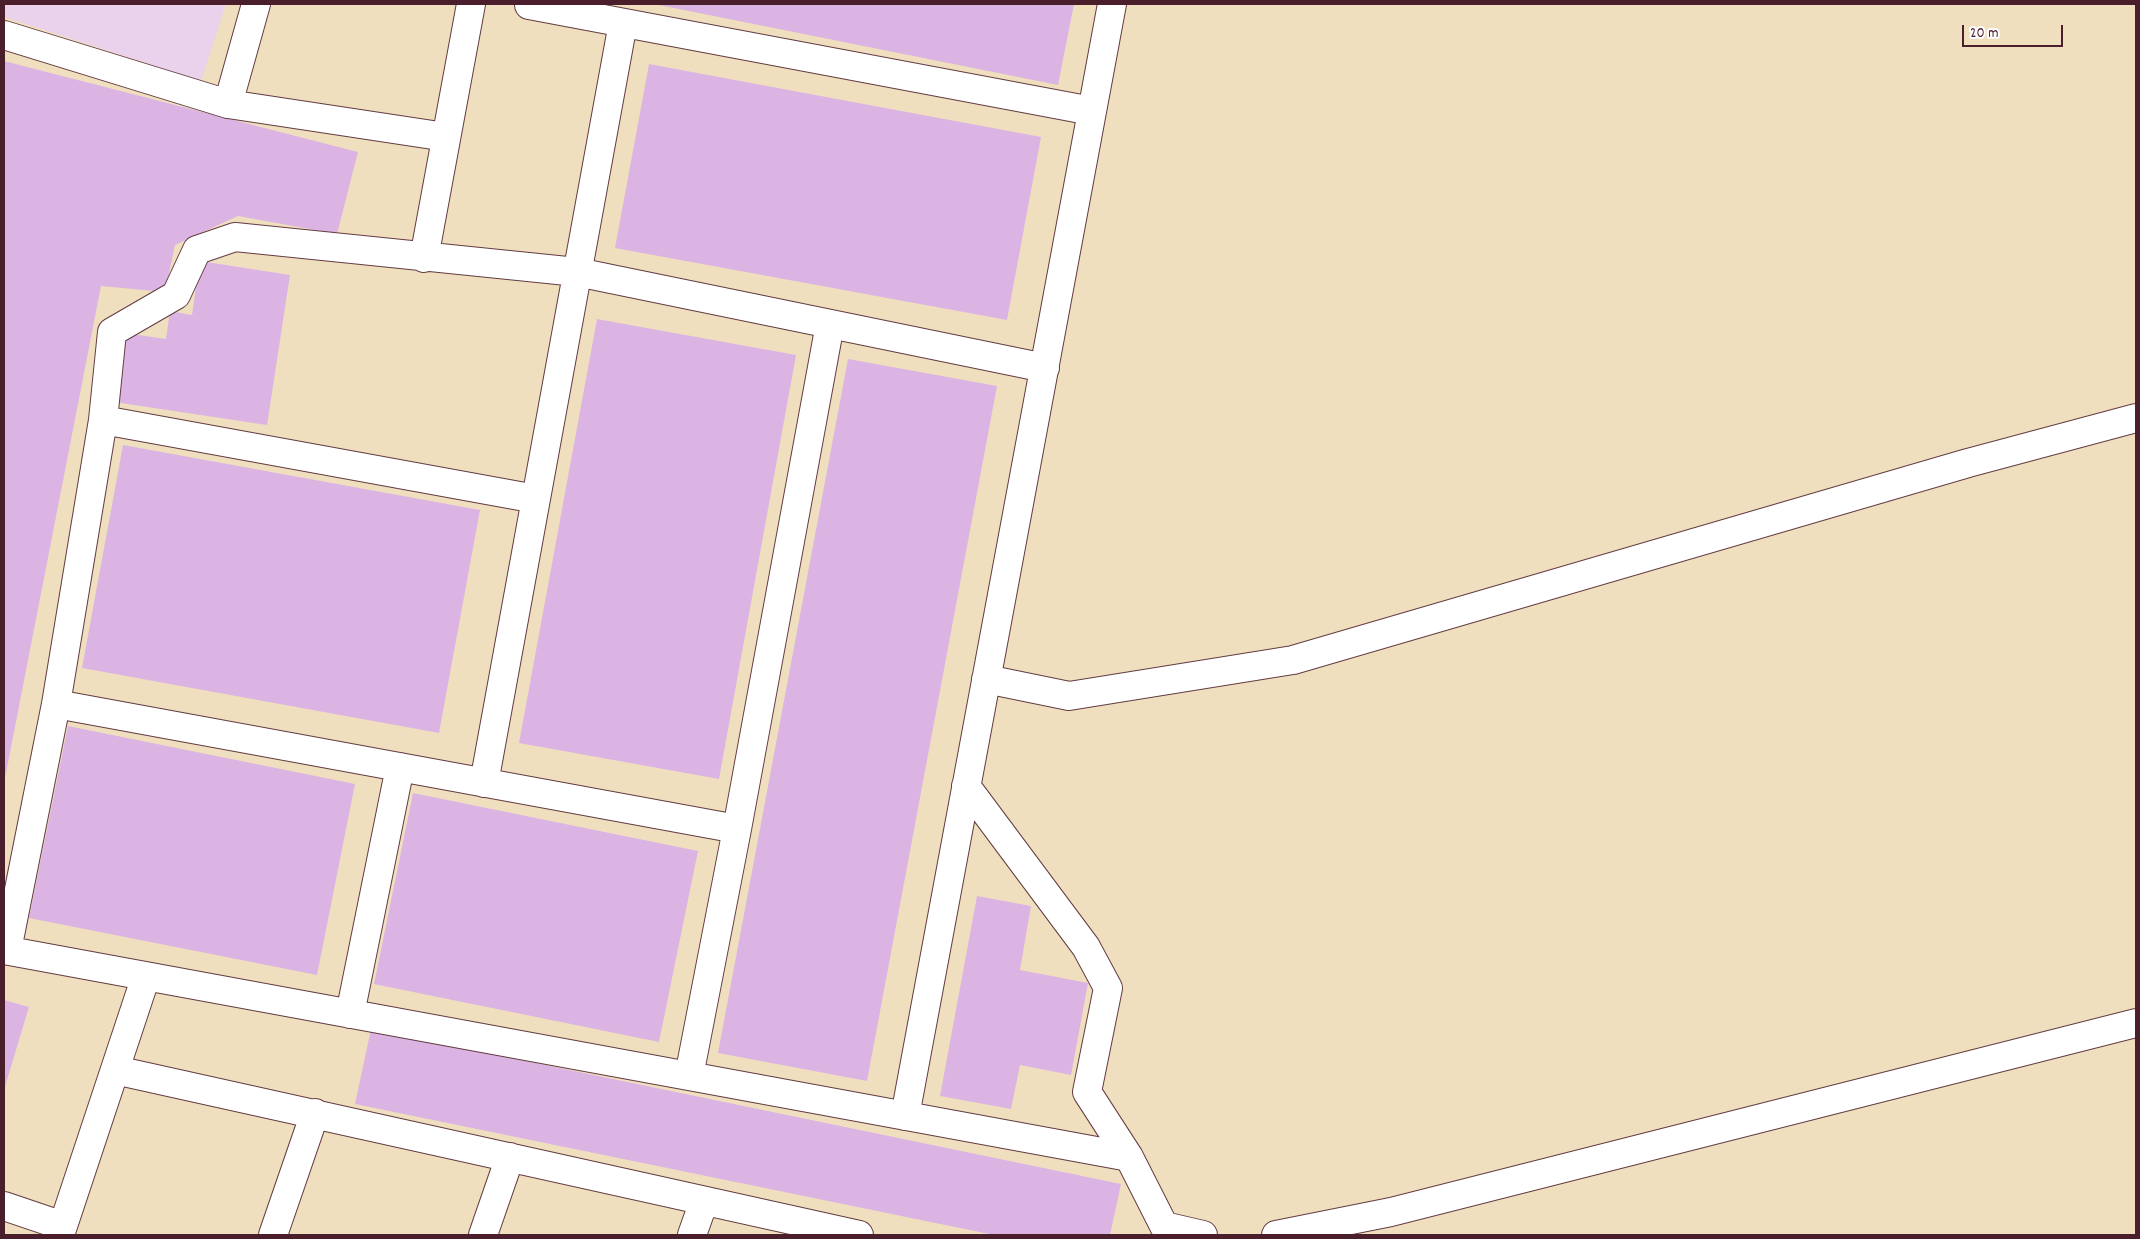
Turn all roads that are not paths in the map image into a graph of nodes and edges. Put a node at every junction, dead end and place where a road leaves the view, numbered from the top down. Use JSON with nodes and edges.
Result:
{"nodes":[{"id":1,"x":256,"y":4,"type":"edge"},
{"id":2,"x":471,"y":4,"type":"edge"},
{"id":3,"x":527,"y":4,"type":"edge"},
{"id":4,"x":1112,"y":4,"type":"edge"},
{"id":5,"x":623,"y":23,"type":"junction"},
{"id":6,"x":4,"y":35,"type":"edge"},
{"id":7,"x":228,"y":104,"type":"junction"},
{"id":8,"x":1092,"y":111,"type":"junction"},
{"id":9,"x":446,"y":137,"type":"junction"},
{"id":10,"x":424,"y":258,"type":"junction"},
{"id":11,"x":577,"y":272,"type":"junction"},
{"id":12,"x":830,"y":324,"type":"junction"},
{"id":13,"x":1045,"y":368,"type":"junction"},
{"id":14,"x":2136,"y":418,"type":"edge"},
{"id":15,"x":103,"y":420,"type":"junction"},
{"id":16,"x":536,"y":499,"type":"junction"},
{"id":17,"x":986,"y":679,"type":"junction"},
{"id":18,"x":56,"y":704,"type":"junction"},
{"id":19,"x":400,"y":767,"type":"junction"},
{"id":20,"x":484,"y":783,"type":"junction"},
{"id":21,"x":966,"y":786,"type":"junction"},
{"id":22,"x":737,"y":829,"type":"junction"},
{"id":23,"x":5,"y":950,"type":"edge"},
{"id":24,"x":146,"y":976,"type":"junction"},
{"id":25,"x":350,"y":1014,"type":"junction"},
{"id":26,"x":2136,"y":1023,"type":"edge"},
{"id":27,"x":115,"y":1070,"type":"junction"},
{"id":28,"x":689,"y":1076,"type":"junction"},
{"id":29,"x":315,"y":1113,"type":"junction"},
{"id":30,"x":905,"y":1116,"type":"junction"},
{"id":31,"x":1129,"y":1157,"type":"junction"},
{"id":32,"x":510,"y":1158,"type":"junction"},
{"id":33,"x":704,"y":1201,"type":"junction"},
{"id":34,"x":4,"y":1206,"type":"edge"},
{"id":35,"x":62,"y":1230,"type":"edge"},
{"id":36,"x":273,"y":1235,"type":"edge"},
{"id":37,"x":483,"y":1235,"type":"edge"},
{"id":38,"x":692,"y":1235,"type":"edge"},
{"id":39,"x":859,"y":1235,"type":"edge"},
{"id":40,"x":1203,"y":1235,"type":"edge"},
{"id":41,"x":1276,"y":1235,"type":"edge"}],
"edges":[{"from":1,"to":7,"type":"street"},
{"from":2,"to":9,"type":"street"},
{"from":3,"to":5,"type":"street"},
{"from":4,"to":8,"type":"street"},
{"from":5,"to":8,"type":"street"},
{"from":5,"to":11,"type":"street"},
{"from":6,"to":7,"type":"street"},
{"from":7,"to":9,"type":"street"},
{"from":8,"to":13,"type":"street"},
{"from":9,"to":10,"type":"street"},
{"from":10,"to":11,"type":"street"},
{"from":10,"to":15,"type":"street"},
{"from":11,"to":12,"type":"street"},
{"from":11,"to":16,"type":"street"},
{"from":12,"to":13,"type":"street"},
{"from":12,"to":22,"type":"street"},
{"from":13,"to":17,"type":"street"},
{"from":14,"to":17,"type":"street"},
{"from":15,"to":16,"type":"street"},
{"from":15,"to":18,"type":"street"},
{"from":16,"to":20,"type":"street"},
{"from":17,"to":21,"type":"street"},
{"from":18,"to":19,"type":"street"},
{"from":18,"to":23,"type":"street"},
{"from":19,"to":20,"type":"street"},
{"from":19,"to":25,"type":"street"},
{"from":20,"to":22,"type":"street"},
{"from":21,"to":30,"type":"street"},
{"from":21,"to":31,"type":"street"},
{"from":22,"to":28,"type":"street"},
{"from":23,"to":24,"type":"street"},
{"from":24,"to":25,"type":"street"},
{"from":24,"to":27,"type":"street"},
{"from":25,"to":28,"type":"street"},
{"from":26,"to":41,"type":"street"},
{"from":27,"to":29,"type":"street"},
{"from":27,"to":35,"type":"street"},
{"from":28,"to":30,"type":"street"},
{"from":29,"to":32,"type":"street"},
{"from":29,"to":36,"type":"street"},
{"from":30,"to":31,"type":"street"},
{"from":31,"to":40,"type":"street"},
{"from":32,"to":33,"type":"street"},
{"from":32,"to":37,"type":"street"},
{"from":33,"to":38,"type":"street"},
{"from":33,"to":39,"type":"street"},
{"from":34,"to":35,"type":"street"}]}
